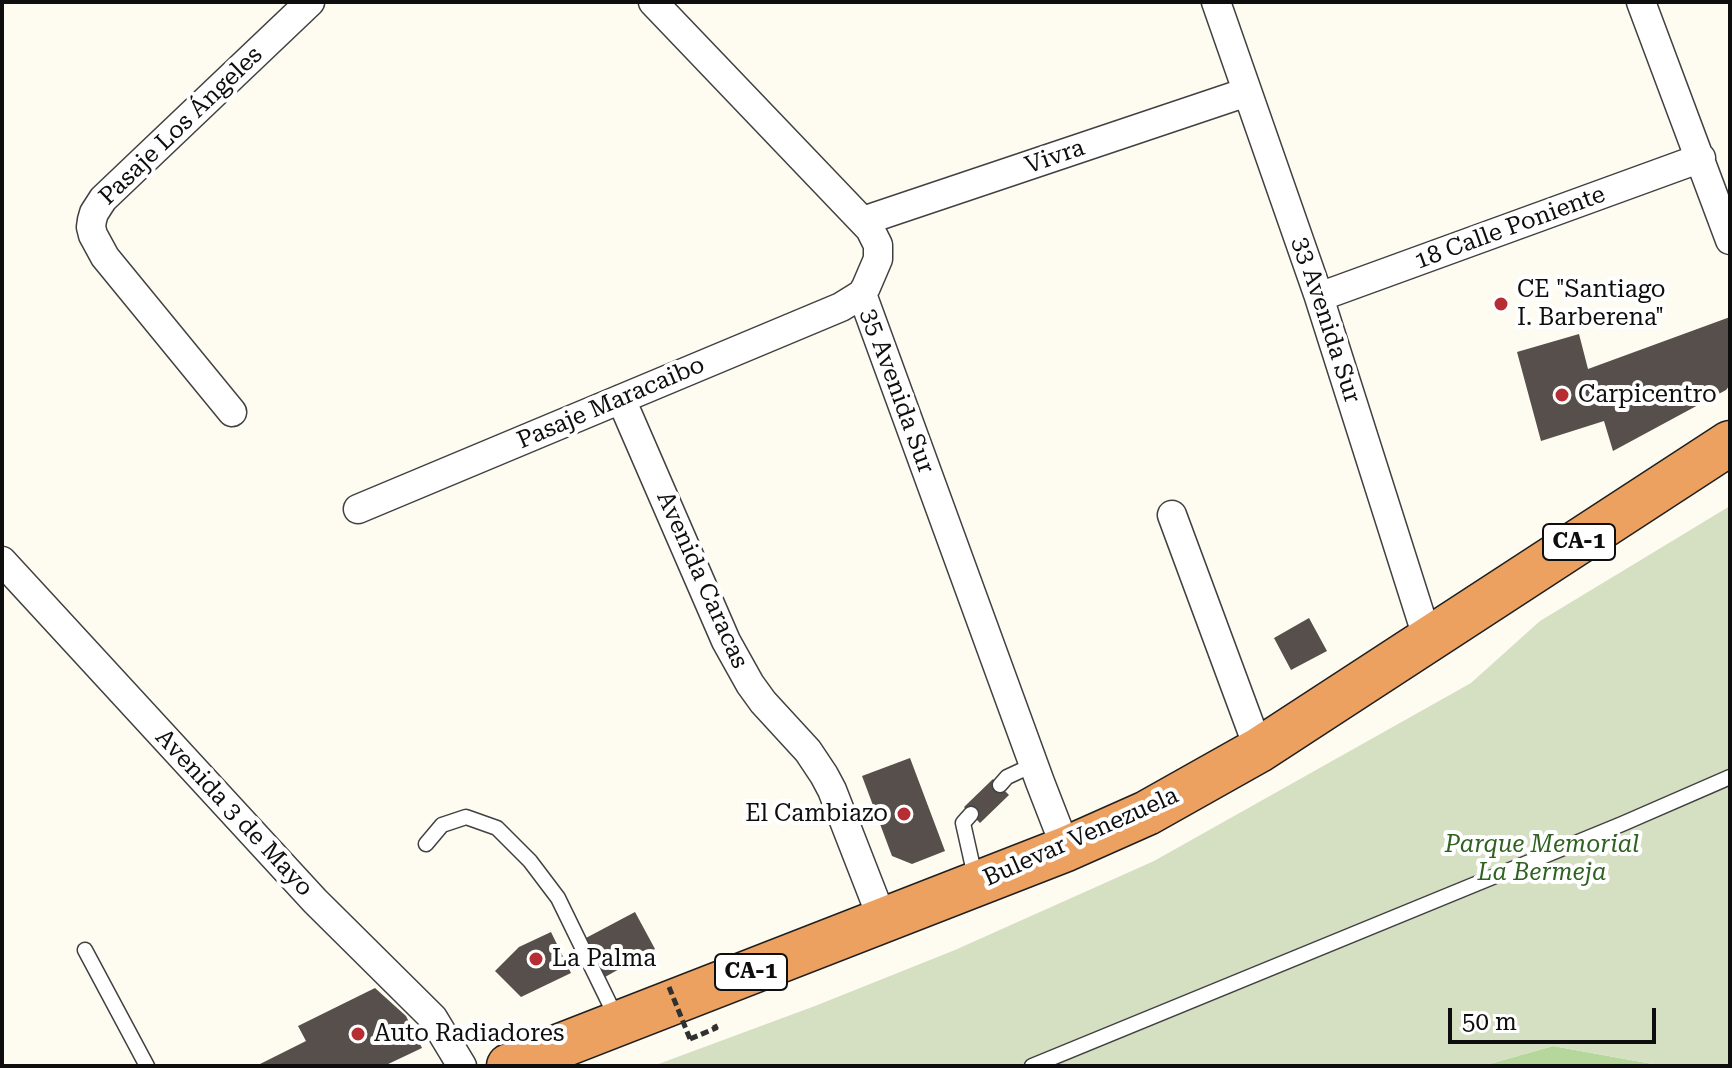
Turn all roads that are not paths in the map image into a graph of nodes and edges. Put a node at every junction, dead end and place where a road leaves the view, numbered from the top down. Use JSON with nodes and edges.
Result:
{"nodes":[{"id":1,"x":310,"y":2,"type":"edge"},
{"id":2,"x":653,"y":2,"type":"edge"},
{"id":3,"x":1216,"y":2,"type":"edge"},
{"id":4,"x":1641,"y":2,"type":"edge"},
{"id":5,"x":1247,"y":92,"type":"junction"},
{"id":6,"x":1701,"y":158,"type":"junction"},
{"id":7,"x":863,"y":221,"type":"junction"},
{"id":8,"x":1730,"y":240,"type":"edge"},
{"id":9,"x":862,"y":294,"type":"junction"},
{"id":10,"x":1319,"y":297,"type":"junction"},
{"id":11,"x":621,"y":399,"type":"junction"},
{"id":12,"x":232,"y":412,"type":"dead end"},
{"id":13,"x":1730,"y":443,"type":"edge"},
{"id":14,"x":358,"y":509,"type":"dead end"},
{"id":15,"x":1172,"y":515,"type":"dead end"},
{"id":16,"x":2,"y":561,"type":"edge"},
{"id":17,"x":1428,"y":640,"type":"junction"},
{"id":18,"x":1259,"y":750,"type":"junction"},
{"id":19,"x":1033,"y":765,"type":"junction"},
{"id":20,"x":1730,"y":777,"type":"edge"},
{"id":21,"x":1000,"y":785,"type":"dead end"},
{"id":22,"x":971,"y":814,"type":"dead end"},
{"id":23,"x":426,"y":844,"type":"dead end"},
{"id":24,"x":1066,"y":849,"type":"junction"},
{"id":25,"x":976,"y":884,"type":"junction"},
{"id":26,"x":883,"y":921,"type":"junction"},
{"id":27,"x":85,"y":950,"type":"dead end"},
{"id":28,"x":618,"y":1023,"type":"junction"},
{"id":29,"x":147,"y":1066,"type":"edge"},
{"id":30,"x":462,"y":1066,"type":"edge"},
{"id":31,"x":509,"y":1066,"type":"edge"},
{"id":32,"x":1032,"y":1066,"type":"edge"}],
"edges":[{"from":1,"to":12,"type":"street","name":"Pasaje Los Ángeles"},
{"from":2,"to":7,"type":"street","name":"35 Avenida Sur"},
{"from":3,"to":5,"type":"street","name":"33 Avenida Sur"},
{"from":4,"to":6,"type":"street"},
{"from":5,"to":7,"type":"street","name":"Vivra"},
{"from":5,"to":10,"type":"street","name":"33 Avenida Sur"},
{"from":6,"to":8,"type":"street"},
{"from":6,"to":10,"type":"street","name":"18 Calle Poniente"},
{"from":7,"to":9,"type":"street","name":"35 Avenida Sur"},
{"from":9,"to":11,"type":"street","name":"Pasaje Maracaibo"},
{"from":9,"to":19,"type":"street","name":"35 Avenida Sur"},
{"from":10,"to":17,"type":"street","name":"33 Avenida Sur"},
{"from":11,"to":14,"type":"street","name":"Pasaje Maracaibo"},
{"from":11,"to":26,"type":"street","name":"Avenida Caracas"},
{"from":13,"to":17,"type":"highway","name":"Bulevar Venezuela","number":"CA-1"},
{"from":15,"to":18,"type":"street"},
{"from":16,"to":30,"type":"street","name":"Avenida 3 de Mayo"},
{"from":17,"to":18,"type":"highway","name":"Bulevar Venezuela","number":"CA-1"},
{"from":18,"to":24,"type":"highway","name":"Bulevar Venezuela","number":"CA-1"},
{"from":19,"to":21,"type":"lane"},
{"from":19,"to":24,"type":"street","name":"35 Avenida Sur"},
{"from":20,"to":32,"type":"lane"},
{"from":22,"to":25,"type":"lane"},
{"from":23,"to":28,"type":"lane"},
{"from":24,"to":25,"type":"highway","name":"Bulevar Venezuela","number":"CA-1"},
{"from":25,"to":26,"type":"highway","name":"Bulevar Venezuela","number":"CA-1"},
{"from":26,"to":28,"type":"highway","name":"Bulevar Venezuela","number":"CA-1"},
{"from":27,"to":29,"type":"lane"},
{"from":28,"to":31,"type":"highway","name":"Bulevar Venezuela","number":"CA-1"}]}
